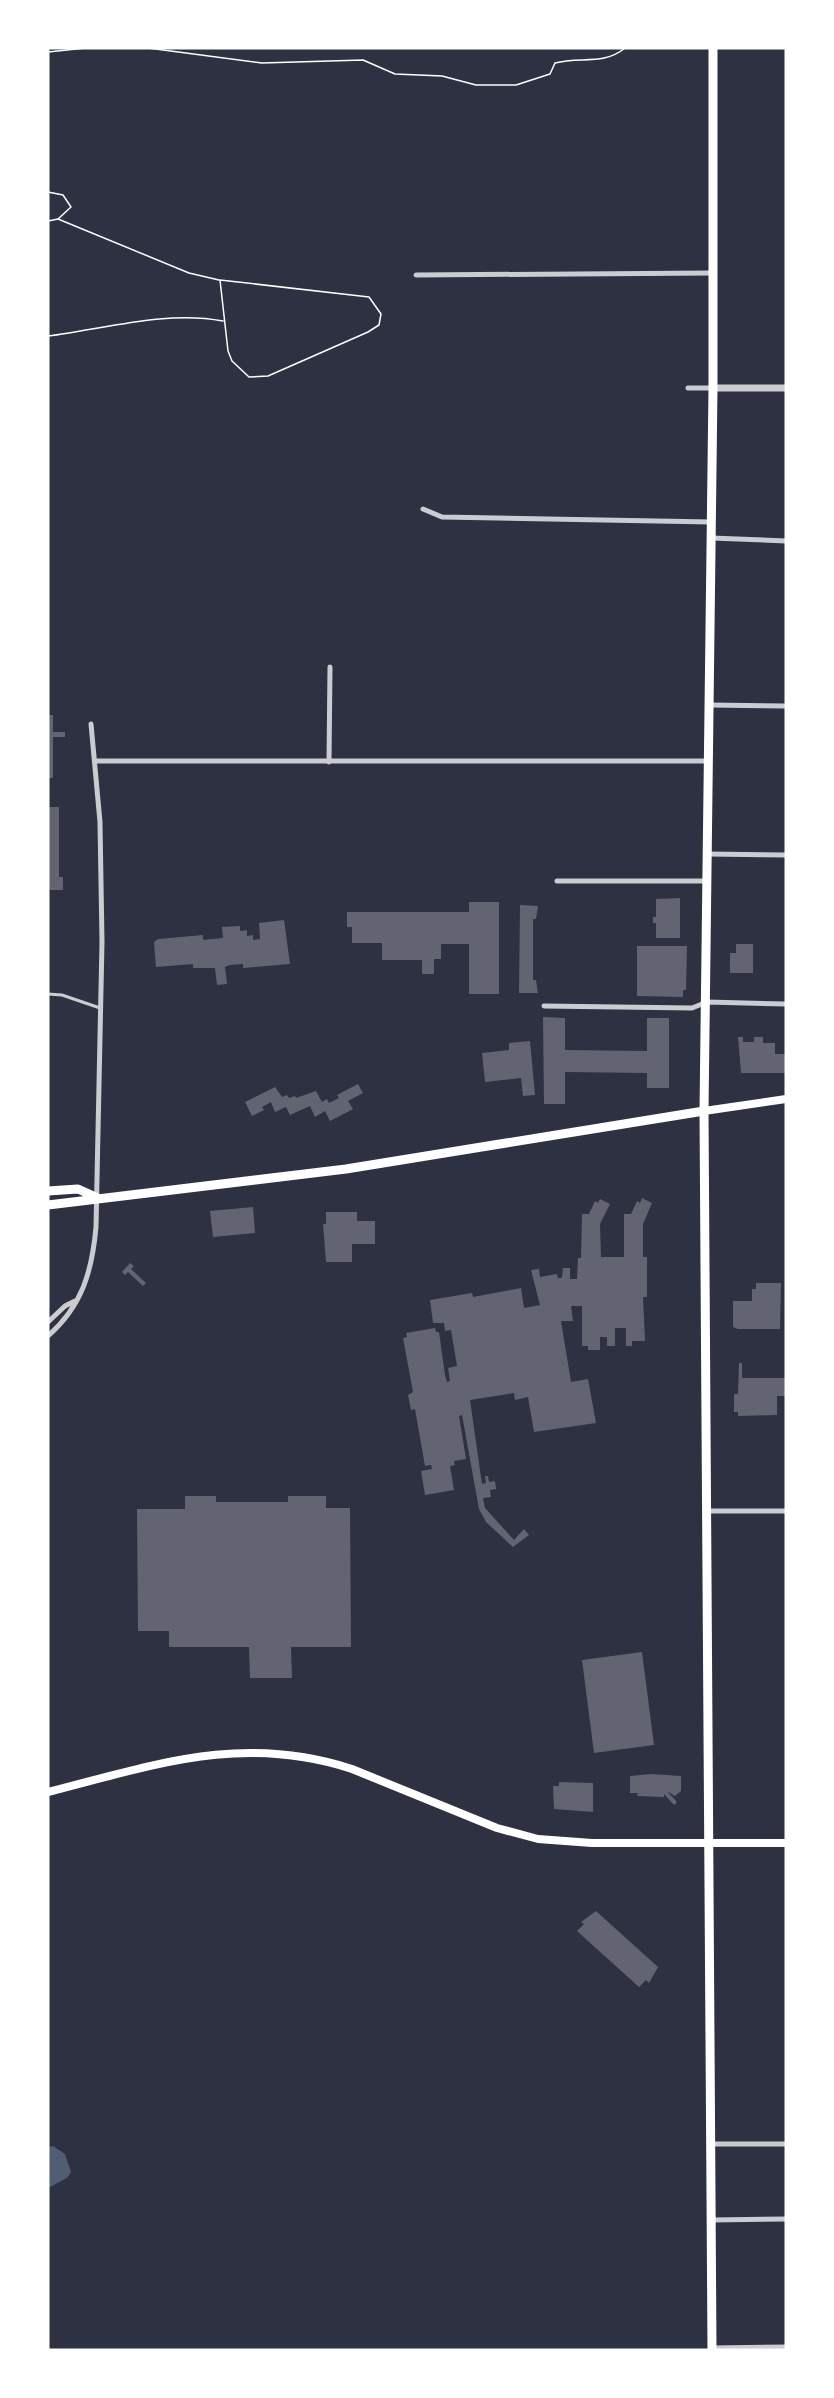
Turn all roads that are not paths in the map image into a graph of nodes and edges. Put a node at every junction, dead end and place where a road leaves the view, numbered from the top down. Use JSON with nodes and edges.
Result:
{"nodes":[{"id":1,"x":713,"y":48,"type":"edge"},
{"id":2,"x":711,"y":273,"type":"junction"},
{"id":3,"x":416,"y":275,"type":"dead end"},
{"id":4,"x":688,"y":388,"type":"dead end"},
{"id":5,"x":713,"y":388,"type":"junction"},
{"id":6,"x":786,"y":388,"type":"edge"},
{"id":7,"x":423,"y":509,"type":"dead end"},
{"id":8,"x":711,"y":522,"type":"junction"},
{"id":9,"x":711,"y":538,"type":"junction"},
{"id":10,"x":786,"y":541,"type":"edge"},
{"id":11,"x":330,"y":667,"type":"dead end"},
{"id":12,"x":709,"y":705,"type":"junction"},
{"id":13,"x":786,"y":706,"type":"edge"},
{"id":14,"x":91,"y":724,"type":"dead end"},
{"id":15,"x":708,"y":760,"type":"junction"},
{"id":16,"x":97,"y":761,"type":"junction"},
{"id":17,"x":329,"y":762,"type":"junction"},
{"id":18,"x":708,"y":854,"type":"junction"},
{"id":19,"x":786,"y":855,"type":"edge"},
{"id":20,"x":557,"y":880,"type":"dead end"},
{"id":21,"x":708,"y":880,"type":"junction"},
{"id":22,"x":48,"y":993,"type":"edge"},
{"id":23,"x":707,"y":1002,"type":"junction"},
{"id":24,"x":786,"y":1004,"type":"edge"},
{"id":25,"x":544,"y":1006,"type":"dead end"},
{"id":26,"x":101,"y":1008,"type":"junction"},
{"id":27,"x":786,"y":1100,"type":"edge"},
{"id":28,"x":705,"y":1111,"type":"junction"},
{"id":29,"x":48,"y":1191,"type":"edge"},
{"id":30,"x":98,"y":1198,"type":"junction"},
{"id":31,"x":48,"y":1205,"type":"edge"},
{"id":32,"x":75,"y":1302,"type":"junction"},
{"id":33,"x":48,"y":1322,"type":"edge"},
{"id":34,"x":48,"y":1336,"type":"edge"},
{"id":35,"x":707,"y":1511,"type":"junction"},
{"id":36,"x":786,"y":1511,"type":"edge"},
{"id":37,"x":48,"y":1792,"type":"edge"},
{"id":38,"x":707,"y":1842,"type":"junction"},
{"id":39,"x":786,"y":1843,"type":"edge"},
{"id":40,"x":712,"y":2144,"type":"junction"},
{"id":41,"x":786,"y":2144,"type":"edge"},
{"id":42,"x":786,"y":2219,"type":"edge"},
{"id":43,"x":711,"y":2220,"type":"junction"},
{"id":44,"x":786,"y":2348,"type":"edge"},
{"id":45,"x":712,"y":2349,"type":"edge"}],
"edges":[{"from":1,"to":2,"type":"main road"},
{"from":2,"to":3,"type":"street"},
{"from":2,"to":5,"type":"main road"},
{"from":4,"to":5,"type":"street"},
{"from":5,"to":6,"type":"street"},
{"from":5,"to":8,"type":"main road"},
{"from":7,"to":8,"type":"street"},
{"from":8,"to":9,"type":"main road"},
{"from":9,"to":10,"type":"street"},
{"from":9,"to":12,"type":"main road"},
{"from":11,"to":17,"type":"street"},
{"from":12,"to":13,"type":"street"},
{"from":12,"to":15,"type":"main road"},
{"from":14,"to":16,"type":"street"},
{"from":15,"to":17,"type":"street"},
{"from":15,"to":18,"type":"main road"},
{"from":16,"to":17,"type":"street"},
{"from":16,"to":26,"type":"street"},
{"from":18,"to":19,"type":"street"},
{"from":18,"to":21,"type":"main road"},
{"from":20,"to":21,"type":"street"},
{"from":21,"to":23,"type":"main road"},
{"from":22,"to":26,"type":"lane"},
{"from":23,"to":24,"type":"street"},
{"from":23,"to":25,"type":"street"},
{"from":23,"to":28,"type":"main road"},
{"from":26,"to":30,"type":"street"},
{"from":27,"to":28,"type":"main road"},
{"from":28,"to":30,"type":"main road"},
{"from":28,"to":35,"type":"main road"},
{"from":29,"to":30,"type":"main road"},
{"from":30,"to":31,"type":"main road"},
{"from":30,"to":32,"type":"street"},
{"from":32,"to":33,"type":"street"},
{"from":32,"to":34,"type":"street"},
{"from":35,"to":36,"type":"street"},
{"from":35,"to":38,"type":"main road"},
{"from":37,"to":38,"type":"main road"},
{"from":38,"to":39,"type":"main road"},
{"from":38,"to":40,"type":"main road"},
{"from":40,"to":41,"type":"street"},
{"from":40,"to":43,"type":"main road"},
{"from":42,"to":43,"type":"street"},
{"from":43,"to":45,"type":"main road"},
{"from":44,"to":45,"type":"street"}]}
